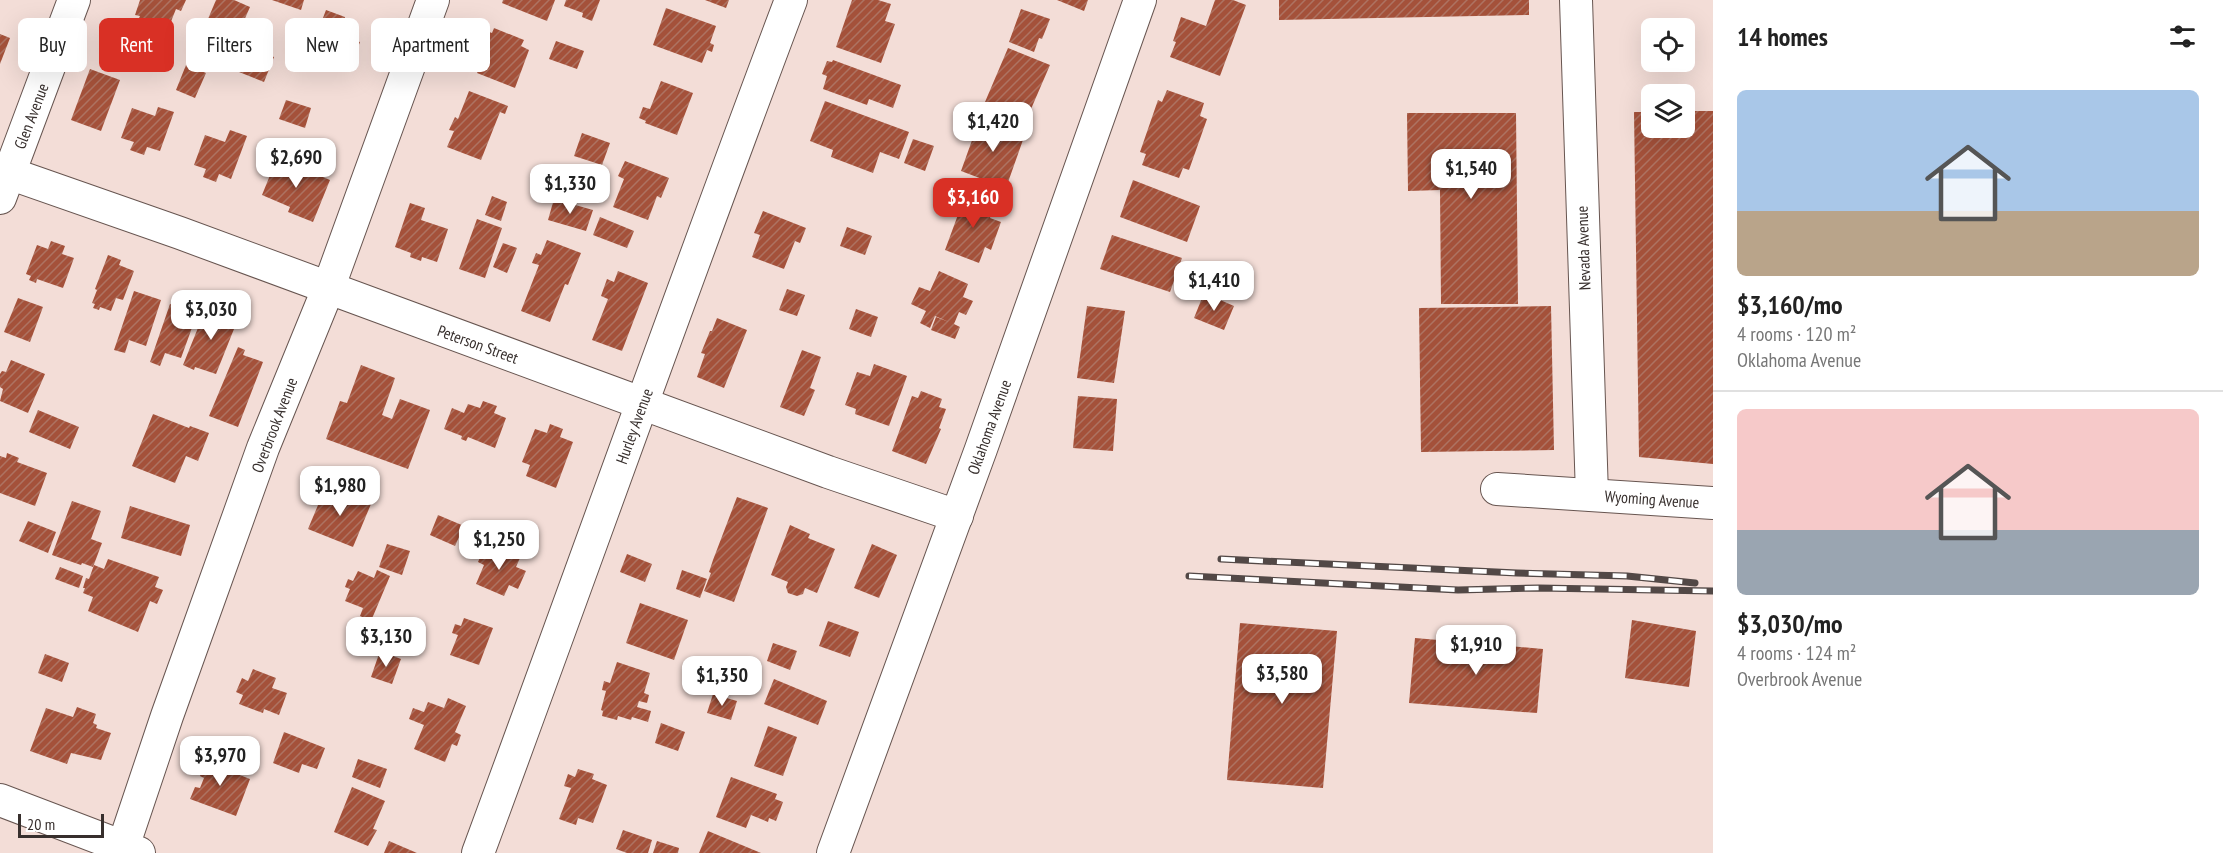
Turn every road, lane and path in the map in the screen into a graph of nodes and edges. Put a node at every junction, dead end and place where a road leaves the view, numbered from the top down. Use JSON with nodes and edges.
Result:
{"nodes":[{"id":1,"x":74,"y":0,"type":"edge"},
{"id":2,"x":433,"y":0,"type":"edge"},
{"id":3,"x":791,"y":0,"type":"edge"},
{"id":4,"x":1140,"y":0,"type":"edge"},
{"id":5,"x":1576,"y":0,"type":"edge"},
{"id":6,"x":3,"y":180,"type":"edge"},
{"id":7,"x":328,"y":289,"type":"junction"},
{"id":8,"x":642,"y":404,"type":"junction"},
{"id":9,"x":1497,"y":489,"type":"dead end"},
{"id":10,"x":1592,"y":495,"type":"junction"},
{"id":11,"x":1713,"y":503,"type":"edge"},
{"id":12,"x":957,"y":516,"type":"junction"},
{"id":13,"x":0,"y":800,"type":"edge"},
{"id":14,"x":128,"y":851,"type":"edge"},
{"id":15,"x":478,"y":853,"type":"edge"},
{"id":16,"x":833,"y":853,"type":"edge"}],
"edges":[{"from":1,"to":6,"type":"street","name":"Glen Avenue"},
{"from":2,"to":7,"type":"street","name":"Overbrook Avenue"},
{"from":3,"to":8,"type":"street","name":"Hurley Avenue"},
{"from":4,"to":12,"type":"street","name":"Oklahoma Avenue"},
{"from":5,"to":10,"type":"street","name":"Nevada Avenue"},
{"from":6,"to":7,"type":"street","name":"Peterson Street"},
{"from":7,"to":8,"type":"street","name":"Peterson Street"},
{"from":7,"to":14,"type":"street","name":"Overbrook Avenue"},
{"from":8,"to":12,"type":"street","name":"Peterson Street"},
{"from":8,"to":15,"type":"street","name":"Hurley Avenue"},
{"from":9,"to":10,"type":"street","name":"Wyoming Avenue"},
{"from":10,"to":11,"type":"street","name":"Wyoming Avenue"},
{"from":12,"to":16,"type":"street","name":"Oklahoma Avenue"},
{"from":13,"to":14,"type":"street"}]}
